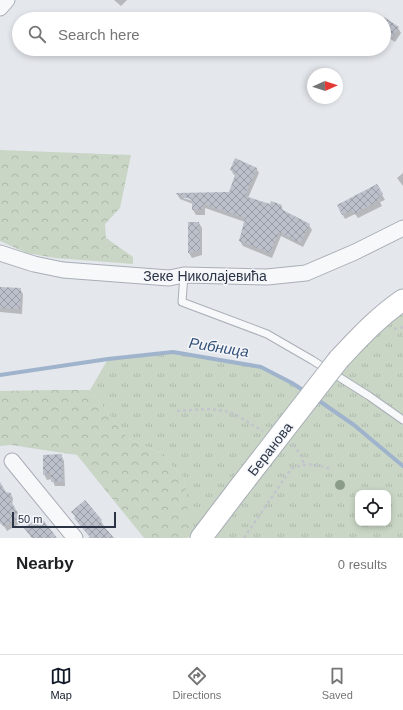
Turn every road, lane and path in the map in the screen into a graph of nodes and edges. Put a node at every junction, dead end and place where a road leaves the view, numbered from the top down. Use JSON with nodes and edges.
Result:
{"nodes":[{"id":1,"x":7,"y":0,"type":"edge"},
{"id":2,"x":0,"y":8,"type":"edge"},
{"id":3,"x":403,"y":228,"type":"edge"},
{"id":4,"x":0,"y":253,"type":"edge"},
{"id":5,"x":184,"y":275,"type":"junction"},
{"id":6,"x":403,"y":300,"type":"edge"},
{"id":7,"x":177,"y":411,"type":"dead end"},
{"id":8,"x":403,"y":420,"type":"edge"},
{"id":9,"x":270,"y":433,"type":"dead end"},
{"id":10,"x":288,"y":442,"type":"dead end"},
{"id":11,"x":12,"y":461,"type":"dead end"},
{"id":12,"x":304,"y":465,"type":"junction"},
{"id":13,"x":332,"y":470,"type":"dead end"},
{"id":14,"x":75,"y":538,"type":"edge"},
{"id":15,"x":201,"y":538,"type":"edge"},
{"id":16,"x":244,"y":538,"type":"edge"}],
"edges":[{"from":1,"to":2,"type":"street"},
{"from":3,"to":5,"type":"street","name":"Зеке Николајевића"},
{"from":4,"to":5,"type":"street","name":"Зеке Николајевића"},
{"from":5,"to":8,"type":"lane"},
{"from":6,"to":15,"type":"main road","name":"Беранова","bridge":true},
{"from":7,"to":9,"type":"path"},
{"from":10,"to":12,"type":"path"},
{"from":11,"to":14,"type":"street"},
{"from":12,"to":13,"type":"path"},
{"from":12,"to":16,"type":"path"}]}
